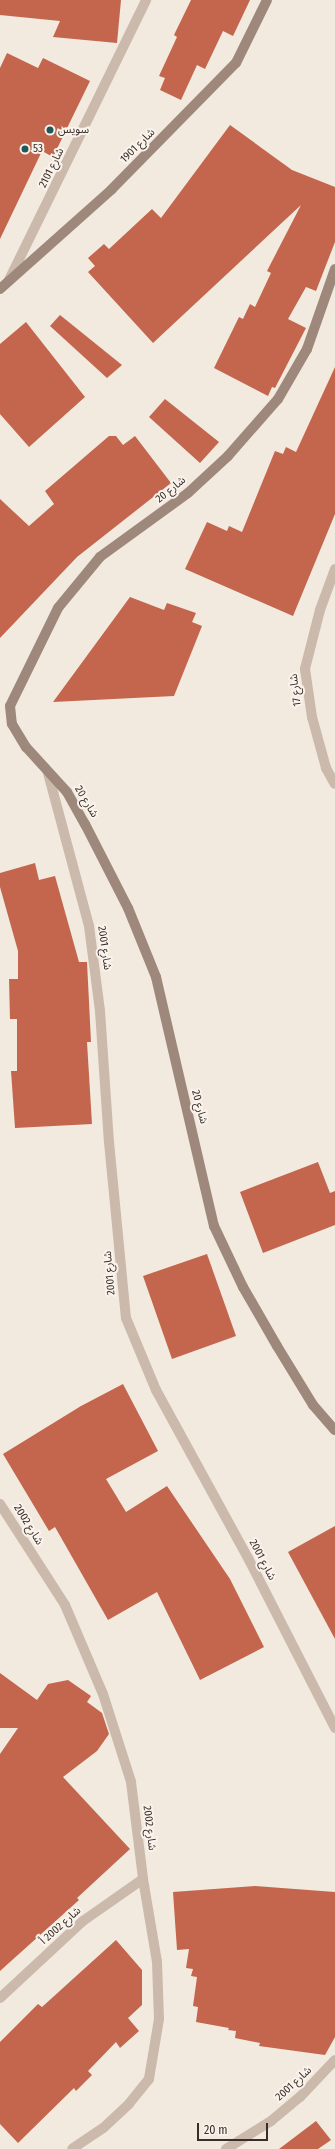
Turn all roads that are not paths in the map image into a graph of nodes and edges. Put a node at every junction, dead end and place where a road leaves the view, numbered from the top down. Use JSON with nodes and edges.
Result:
{"nodes":[{"id":1,"x":146,"y":0,"type":"edge"},
{"id":2,"x":267,"y":0,"type":"edge"},
{"id":3,"x":335,"y":269,"type":"edge"},
{"id":4,"x":9,"y":281,"type":"junction"},
{"id":5,"x":0,"y":289,"type":"edge"},
{"id":6,"x":335,"y":569,"type":"edge"},
{"id":7,"x":48,"y":773,"type":"junction"},
{"id":8,"x":335,"y":784,"type":"edge"},
{"id":9,"x":335,"y":1430,"type":"edge"},
{"id":10,"x":0,"y":1504,"type":"edge"},
{"id":11,"x":335,"y":1728,"type":"edge"},
{"id":12,"x":143,"y":1879,"type":"junction"},
{"id":13,"x":0,"y":1998,"type":"edge"},
{"id":14,"x":335,"y":2060,"type":"edge"},
{"id":15,"x":72,"y":2149,"type":"edge"},
{"id":16,"x":226,"y":2149,"type":"edge"}],
"edges":[{"from":1,"to":4,"type":"street","name":"شارع 2101"},
{"from":2,"to":4,"type":"street","name":"شارع 1901"},
{"from":3,"to":7,"type":"street","name":"شارع 20"},
{"from":4,"to":5,"type":"street","name":"شارع 1901"},
{"from":6,"to":8,"type":"street","name":"شارع 17"},
{"from":7,"to":9,"type":"street","name":"شارع 20"},
{"from":7,"to":11,"type":"street","name":"شارع 2001"},
{"from":10,"to":12,"type":"street","name":"شارع 2002"},
{"from":12,"to":13,"type":"street","name":"شارع 2002 أ"},
{"from":12,"to":15,"type":"street","name":"شارع 2002"},
{"from":14,"to":16,"type":"street","name":"شارع 2001"}]}
